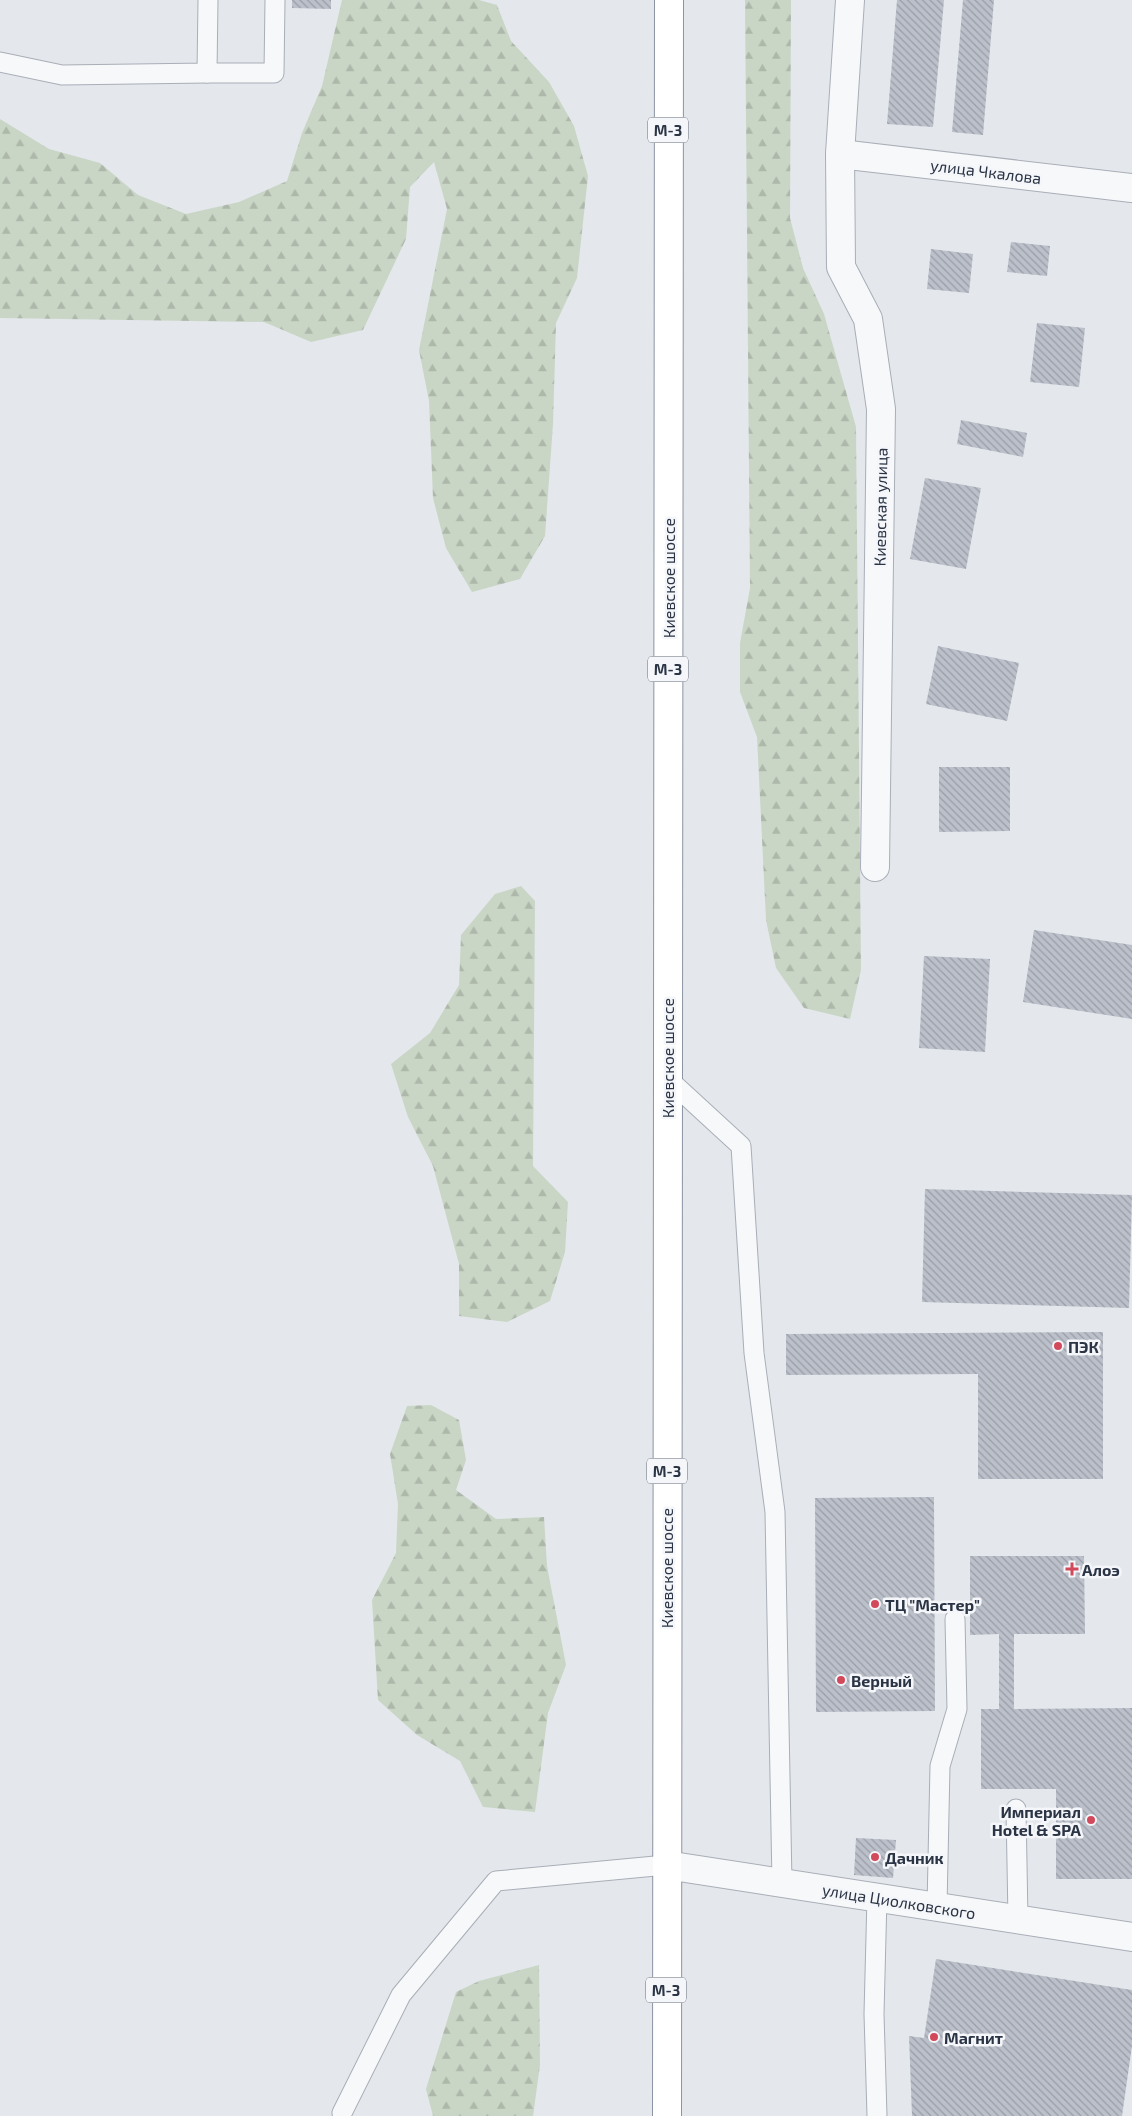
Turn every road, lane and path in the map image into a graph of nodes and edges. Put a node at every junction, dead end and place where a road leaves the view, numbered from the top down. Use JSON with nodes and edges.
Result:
{"nodes":[{"id":1,"x":208,"y":0,"type":"edge"},
{"id":2,"x":275,"y":0,"type":"edge"},
{"id":3,"x":669,"y":0,"type":"edge"},
{"id":4,"x":850,"y":0,"type":"edge"},
{"id":5,"x":0,"y":62,"type":"edge"},
{"id":6,"x":207,"y":74,"type":"junction"},
{"id":7,"x":840,"y":154,"type":"junction"},
{"id":8,"x":1132,"y":188,"type":"edge"},
{"id":9,"x":875,"y":866,"type":"dead end"},
{"id":10,"x":667,"y":1078,"type":"junction"},
{"id":11,"x":955,"y":1619,"type":"dead end"},
{"id":12,"x":1016,"y":1809,"type":"dead end"},
{"id":13,"x":666,"y":1864,"type":"junction"},
{"id":14,"x":782,"y":1882,"type":"junction"},
{"id":15,"x":877,"y":1897,"type":"junction"},
{"id":16,"x":937,"y":1907,"type":"junction"},
{"id":17,"x":1018,"y":1919,"type":"junction"},
{"id":18,"x":1132,"y":1937,"type":"edge"},
{"id":19,"x":342,"y":2114,"type":"dead end"},
{"id":20,"x":667,"y":2116,"type":"edge"},
{"id":21,"x":876,"y":2116,"type":"edge"}],
"edges":[{"from":1,"to":6,"type":"lane"},
{"from":2,"to":6,"type":"lane"},
{"from":3,"to":10,"type":"highway","name":"Киевское шоссе","number":"М-3"},
{"from":4,"to":7,"type":"street","name":"Киевская улица"},
{"from":5,"to":6,"type":"lane"},
{"from":7,"to":8,"type":"street","name":"улица Чкалова"},
{"from":7,"to":9,"type":"street","name":"Киевская улица"},
{"from":10,"to":13,"type":"highway","name":"Киевское шоссе","number":"М-3"},
{"from":10,"to":14,"type":"lane"},
{"from":11,"to":16,"type":"lane"},
{"from":12,"to":17,"type":"lane"},
{"from":13,"to":14,"type":"street","name":"улица Циолковского"},
{"from":13,"to":19,"type":"lane"},
{"from":13,"to":20,"type":"highway","name":"Киевское шоссе","number":"М-3"},
{"from":14,"to":15,"type":"street","name":"улица Циолковского"},
{"from":15,"to":16,"type":"street","name":"улица Циолковского"},
{"from":15,"to":21,"type":"lane"},
{"from":16,"to":17,"type":"street","name":"улица Циолковского"},
{"from":17,"to":18,"type":"street","name":"улица Циолковского"}]}
